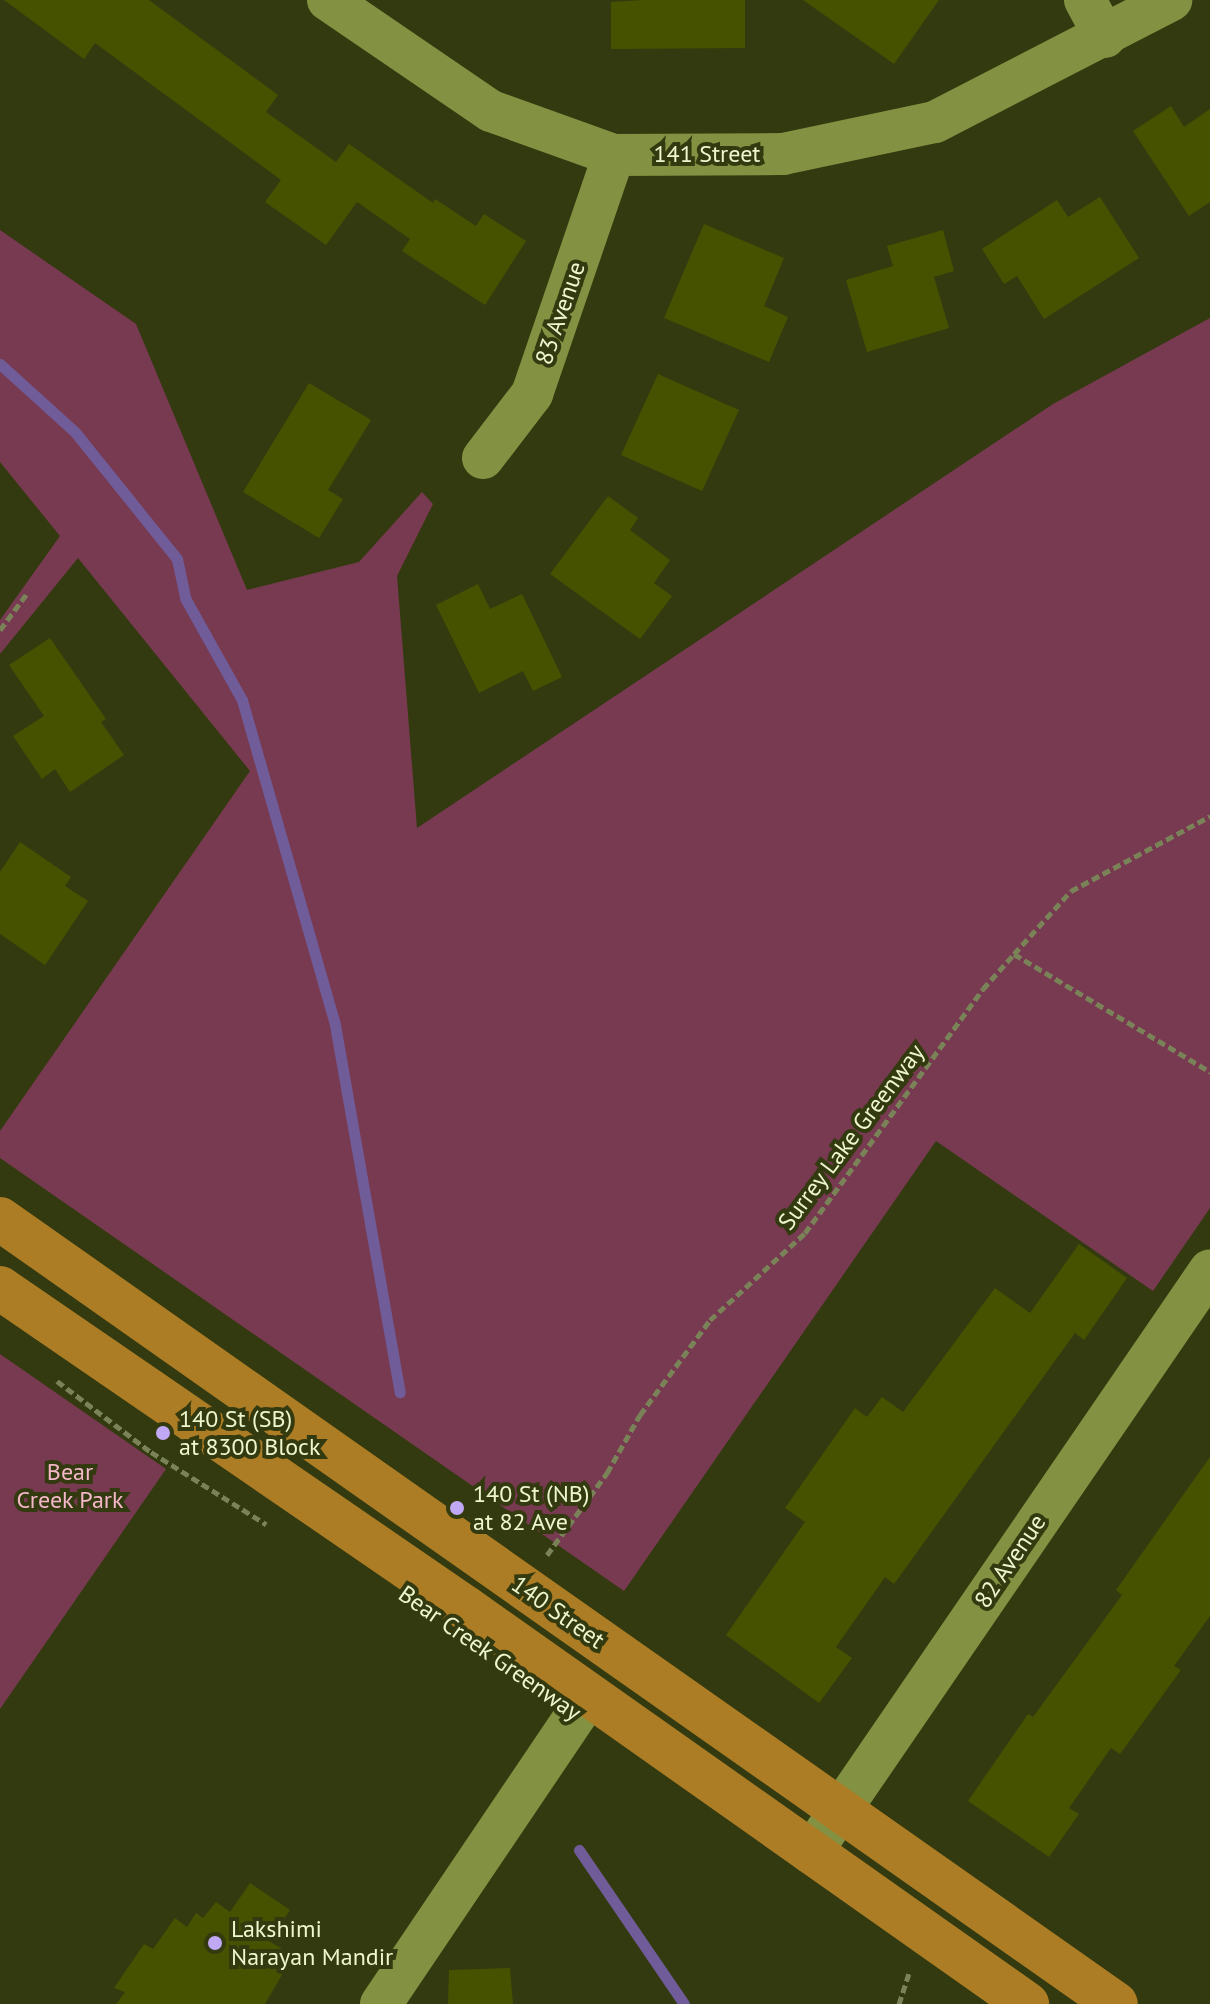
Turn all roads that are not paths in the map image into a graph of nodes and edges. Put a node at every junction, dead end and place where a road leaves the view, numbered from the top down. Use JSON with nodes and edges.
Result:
{"nodes":[{"id":1,"x":328,"y":0,"type":"edge"},
{"id":2,"x":1085,"y":0,"type":"edge"},
{"id":3,"x":1171,"y":0,"type":"edge"},
{"id":4,"x":1105,"y":37,"type":"junction"},
{"id":5,"x":614,"y":155,"type":"junction"},
{"id":6,"x":483,"y":458,"type":"dead end"},
{"id":7,"x":0,"y":1219,"type":"edge"},
{"id":8,"x":1210,"y":1270,"type":"edge"},
{"id":9,"x":0,"y":1288,"type":"edge"},
{"id":10,"x":588,"y":1697,"type":"junction"},
{"id":11,"x":841,"y":1808,"type":"junction"},
{"id":12,"x":811,"y":1853,"type":"junction"},
{"id":13,"x":381,"y":2004,"type":"edge"},
{"id":14,"x":1027,"y":2004,"type":"edge"},
{"id":15,"x":1116,"y":2004,"type":"edge"}],
"edges":[{"from":1,"to":5,"type":"street","name":"141 Street"},
{"from":2,"to":4,"type":"street"},
{"from":3,"to":4,"type":"street","name":"141 Street"},
{"from":4,"to":5,"type":"street","name":"141 Street"},
{"from":5,"to":6,"type":"street","name":"83 Avenue"},
{"from":7,"to":11,"type":"main road","name":"140 Street"},
{"from":8,"to":11,"type":"street","name":"82 Avenue"},
{"from":9,"to":10,"type":"main road","name":"140 Street"},
{"from":10,"to":12,"type":"main road","name":"140 Street"},
{"from":10,"to":13,"type":"street"},
{"from":11,"to":12,"type":"street","name":"82 Avenue"},
{"from":11,"to":15,"type":"main road","name":"140 Street"},
{"from":12,"to":14,"type":"main road","name":"140 Street"}]}
